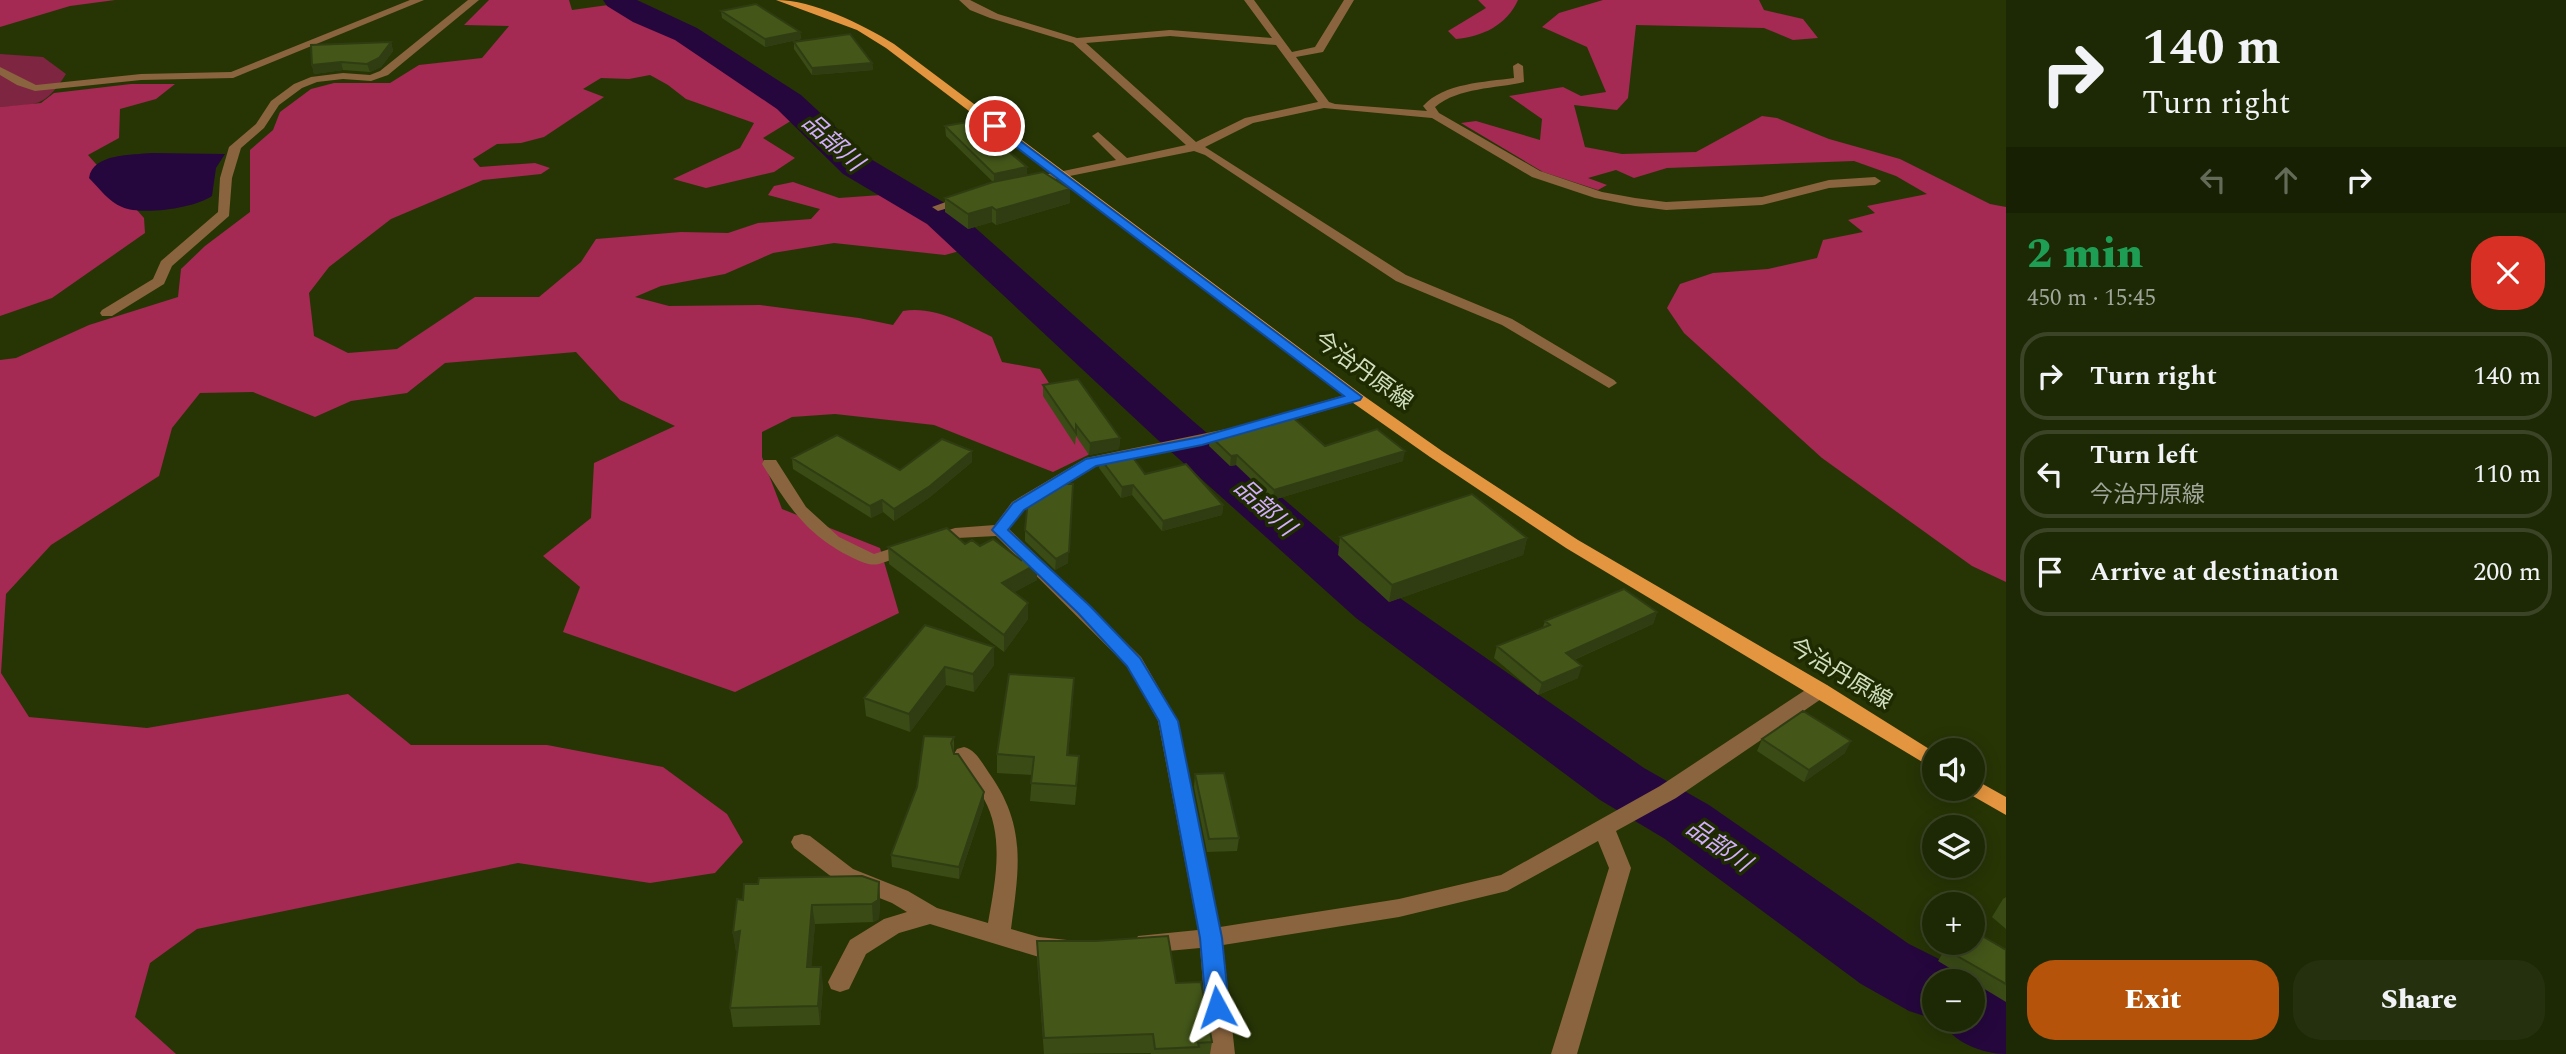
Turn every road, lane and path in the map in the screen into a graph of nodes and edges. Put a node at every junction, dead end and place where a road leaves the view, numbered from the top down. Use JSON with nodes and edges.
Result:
{"nodes":[{"id":1,"x":419,"y":0,"type":"edge"},
{"id":2,"x":474,"y":0,"type":"edge"},
{"id":3,"x":781,"y":0,"type":"edge"},
{"id":4,"x":964,"y":0,"type":"edge"},
{"id":5,"x":1249,"y":0,"type":"edge"},
{"id":6,"x":1349,"y":0,"type":"edge"},
{"id":7,"x":1077,"y":41,"type":"junction"},
{"id":8,"x":1282,"y":42,"type":"junction"},
{"id":9,"x":1291,"y":55,"type":"junction"},
{"id":10,"x":1518,"y":66,"type":"dead end"},
{"id":11,"x":0,"y":70,"type":"edge"},
{"id":12,"x":1325,"y":104,"type":"junction"},
{"id":13,"x":1435,"y":115,"type":"junction"},
{"id":14,"x":1098,"y":136,"type":"dead end"},
{"id":15,"x":1195,"y":147,"type":"junction"},
{"id":16,"x":1124,"y":161,"type":"junction"},
{"id":17,"x":1060,"y":174,"type":"junction"},
{"id":18,"x":1875,"y":181,"type":"dead end"},
{"id":19,"x":1016,"y":185,"type":"edge"},
{"id":20,"x":977,"y":195,"type":"edge"},
{"id":21,"x":938,"y":207,"type":"dead end"},
{"id":22,"x":107,"y":313,"type":"dead end"},
{"id":23,"x":1609,"y":383,"type":"dead end"},
{"id":24,"x":1355,"y":397,"type":"junction"},
{"id":25,"x":770,"y":464,"type":"dead end"},
{"id":26,"x":1000,"y":530,"type":"junction"},
{"id":27,"x":1820,"y":690,"type":"junction"},
{"id":28,"x":964,"y":754,"type":"dead end"},
{"id":29,"x":1922,"y":754,"type":"edge"},
{"id":30,"x":1985,"y":794,"type":"edge"},
{"id":31,"x":2006,"y":807,"type":"edge"},
{"id":32,"x":1604,"y":829,"type":"junction"},
{"id":33,"x":802,"y":842,"type":"dead end"},
{"id":34,"x":930,"y":915,"type":"junction"},
{"id":35,"x":998,"y":936,"type":"junction"},
{"id":36,"x":1211,"y":938,"type":"junction"},
{"id":37,"x":1121,"y":945,"type":"edge"},
{"id":38,"x":1081,"y":947,"type":"edge"},
{"id":39,"x":840,"y":982,"type":"dead end"},
{"id":40,"x":1222,"y":1054,"type":"edge"},
{"id":41,"x":1564,"y":1054,"type":"edge"}],
"edges":[{"from":1,"to":11,"type":"street"},
{"from":2,"to":22,"type":"street"},
{"from":3,"to":17,"type":"main road","name":"今治丹原線"},
{"from":4,"to":7,"type":"street"},
{"from":5,"to":8,"type":"street"},
{"from":6,"to":9,"type":"street"},
{"from":7,"to":8,"type":"street"},
{"from":7,"to":15,"type":"street"},
{"from":8,"to":9,"type":"street"},
{"from":9,"to":12,"type":"street"},
{"from":10,"to":13,"type":"street"},
{"from":12,"to":13,"type":"street"},
{"from":12,"to":15,"type":"street"},
{"from":13,"to":18,"type":"street"},
{"from":14,"to":16,"type":"street"},
{"from":15,"to":16,"type":"street"},
{"from":15,"to":23,"type":"street"},
{"from":16,"to":17,"type":"street"},
{"from":17,"to":19,"type":"street"},
{"from":17,"to":24,"type":"main road","name":"今治丹原線"},
{"from":20,"to":21,"type":"street"},
{"from":24,"to":26,"type":"street"},
{"from":24,"to":27,"type":"main road","name":"今治丹原線"},
{"from":25,"to":26,"type":"street"},
{"from":26,"to":36,"type":"street"},
{"from":27,"to":29,"type":"main road","name":"今治丹原線"},
{"from":27,"to":32,"type":"street"},
{"from":28,"to":35,"type":"street"},
{"from":30,"to":31,"type":"main road"},
{"from":32,"to":36,"type":"street"},
{"from":32,"to":41,"type":"street"},
{"from":33,"to":34,"type":"street"},
{"from":34,"to":35,"type":"street"},
{"from":34,"to":39,"type":"street"},
{"from":35,"to":38,"type":"street"},
{"from":36,"to":37,"type":"street"},
{"from":36,"to":40,"type":"street"}]}
